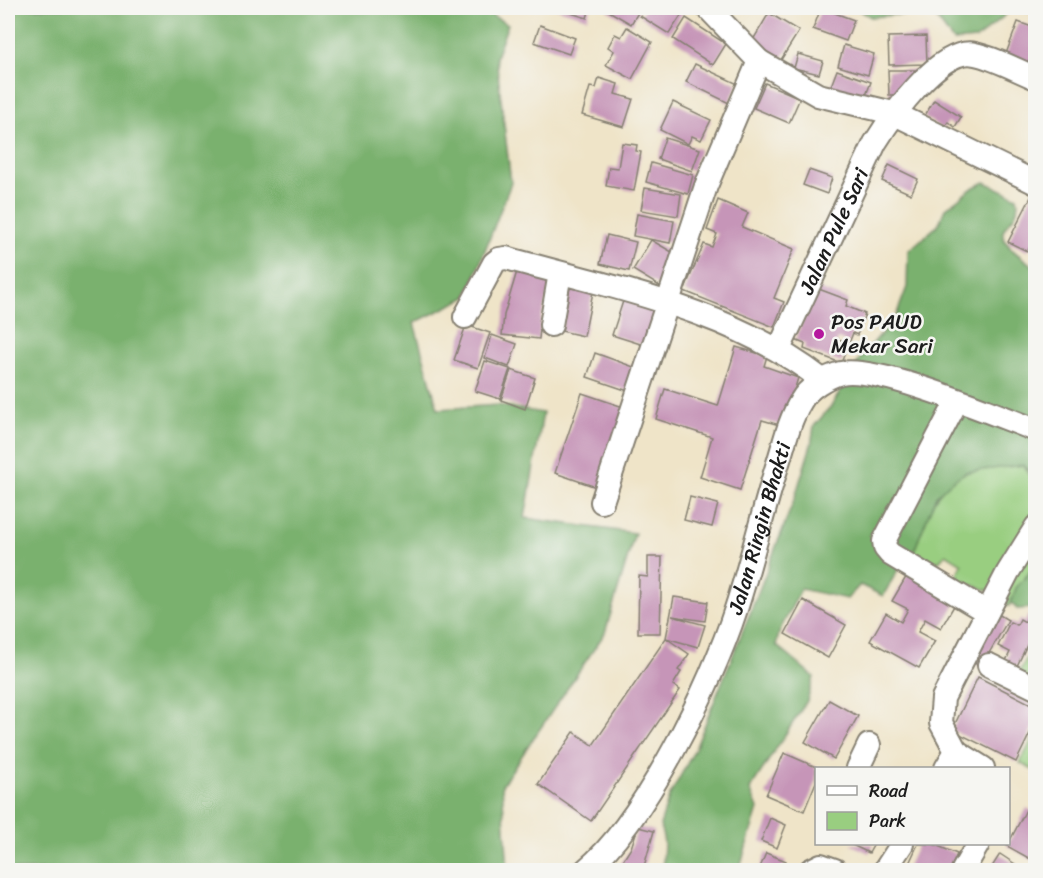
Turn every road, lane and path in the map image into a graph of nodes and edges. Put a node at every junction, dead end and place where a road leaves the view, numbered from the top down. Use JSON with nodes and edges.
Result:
{"nodes":[{"id":1,"x":708,"y":8,"type":"edge"},
{"id":2,"x":759,"y":61,"type":"junction"},
{"id":3,"x":1035,"y":78,"type":"edge"},
{"id":4,"x":893,"y":113,"type":"junction"},
{"id":5,"x":1035,"y":183,"type":"edge"},
{"id":6,"x":560,"y":273,"type":"junction"},
{"id":7,"x":669,"y":304,"type":"junction"},
{"id":8,"x":465,"y":317,"type":"dead end"},
{"id":9,"x":551,"y":325,"type":"dead end"},
{"id":10,"x":779,"y":349,"type":"junction"},
{"id":11,"x":822,"y":380,"type":"junction"},
{"id":12,"x":957,"y":401,"type":"junction"},
{"id":13,"x":1035,"y":430,"type":"edge"},
{"id":14,"x":602,"y":502,"type":"dead end"},
{"id":15,"x":1035,"y":527,"type":"edge"},
{"id":16,"x":987,"y":612,"type":"junction"},
{"id":17,"x":989,"y":665,"type":"dead end"},
{"id":18,"x":1035,"y":688,"type":"edge"},
{"id":19,"x":869,"y":745,"type":"dead end"},
{"id":20,"x":951,"y":760,"type":"edge"},
{"id":21,"x":858,"y":767,"type":"edge"},
{"id":22,"x":979,"y":767,"type":"edge"},
{"id":23,"x":901,"y":845,"type":"edge"},
{"id":24,"x":586,"y":870,"type":"edge"},
{"id":25,"x":811,"y":870,"type":"edge"},
{"id":26,"x":835,"y":870,"type":"edge"},
{"id":27,"x":885,"y":870,"type":"edge"}],
"edges":[{"from":1,"to":2,"type":"street"},
{"from":2,"to":4,"type":"street"},
{"from":2,"to":7,"type":"street"},
{"from":3,"to":4,"type":"street","name":"Jalan Pule Sari"},
{"from":4,"to":5,"type":"street"},
{"from":4,"to":10,"type":"street","name":"Jalan Pule Sari"},
{"from":6,"to":7,"type":"street"},
{"from":6,"to":8,"type":"street"},
{"from":6,"to":9,"type":"street"},
{"from":7,"to":10,"type":"street"},
{"from":7,"to":14,"type":"street"},
{"from":10,"to":11,"type":"street"},
{"from":11,"to":12,"type":"street"},
{"from":11,"to":24,"type":"street","name":"Jalan Ringin Bhakti"},
{"from":12,"to":13,"type":"street"},
{"from":12,"to":16,"type":"street"},
{"from":15,"to":16,"type":"street"},
{"from":16,"to":20,"type":"street"},
{"from":17,"to":18,"type":"street"},
{"from":19,"to":21,"type":"street"},
{"from":20,"to":22,"type":"street"},
{"from":23,"to":27,"type":"street"},
{"from":25,"to":26,"type":"street"}]}
